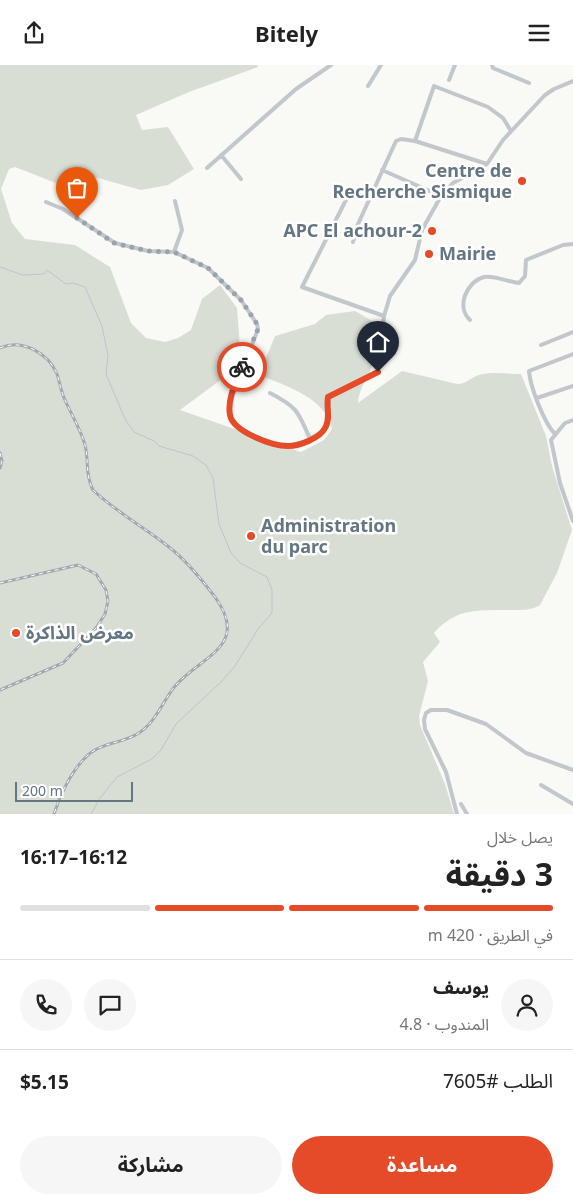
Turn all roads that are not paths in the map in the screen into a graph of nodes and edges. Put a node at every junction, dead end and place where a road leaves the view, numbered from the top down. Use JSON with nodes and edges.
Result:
{"nodes":[{"id":1,"x":330,"y":65,"type":"edge"},
{"id":2,"x":381,"y":65,"type":"edge"},
{"id":3,"x":455,"y":65,"type":"edge"},
{"id":4,"x":492,"y":65,"type":"edge"},
{"id":5,"x":449,"y":80,"type":"dead end"},
{"id":6,"x":573,"y":81,"type":"edge"},
{"id":7,"x":529,"y":83,"type":"dead end"},
{"id":8,"x":368,"y":86,"type":"dead end"},
{"id":9,"x":511,"y":131,"type":"junction"},
{"id":10,"x":415,"y":141,"type":"junction"},
{"id":11,"x":221,"y":155,"type":"junction"},
{"id":12,"x":487,"y":164,"type":"junction"},
{"id":13,"x":207,"y":168,"type":"dead end"},
{"id":14,"x":382,"y":170,"type":"junction"},
{"id":15,"x":241,"y":179,"type":"dead end"},
{"id":16,"x":441,"y":196,"type":"junction"},
{"id":17,"x":370,"y":197,"type":"junction"},
{"id":18,"x":175,"y":201,"type":"dead end"},
{"id":19,"x":46,"y":202,"type":"dead end"},
{"id":20,"x":353,"y":242,"type":"dead end"},
{"id":21,"x":573,"y":244,"type":"edge"},
{"id":22,"x":174,"y":252,"type":"junction"},
{"id":23,"x":384,"y":316,"type":"junction"},
{"id":24,"x":470,"y":320,"type":"dead end"},
{"id":25,"x":573,"y":332,"type":"edge"},
{"id":26,"x":541,"y":345,"type":"dead end"},
{"id":27,"x":573,"y":354,"type":"edge"},
{"id":28,"x":573,"y":386,"type":"edge"},
{"id":29,"x":270,"y":393,"type":"dead end"},
{"id":30,"x":537,"y":398,"type":"junction"},
{"id":31,"x":573,"y":420,"type":"edge"},
{"id":32,"x":555,"y":434,"type":"junction"},
{"id":33,"x":310,"y":439,"type":"junction"},
{"id":34,"x":573,"y":518,"type":"edge"},
{"id":35,"x":573,"y":770,"type":"edge"},
{"id":36,"x":541,"y":785,"type":"dead end"},
{"id":37,"x":461,"y":804,"type":"dead end"},
{"id":38,"x":573,"y":804,"type":"edge"},
{"id":39,"x":457,"y":814,"type":"edge"},
{"id":40,"x":467,"y":814,"type":"edge"}],
"edges":[{"from":1,"to":11,"type":"street"},
{"from":2,"to":8,"type":"street"},
{"from":3,"to":5,"type":"street"},
{"from":4,"to":7,"type":"street"},
{"from":6,"to":9,"type":"street"},
{"from":9,"to":10,"type":"street"},
{"from":9,"to":12,"type":"street"},
{"from":10,"to":12,"type":"street"},
{"from":10,"to":14,"type":"street"},
{"from":11,"to":13,"type":"street"},
{"from":11,"to":15,"type":"street"},
{"from":12,"to":16,"type":"street"},
{"from":14,"to":16,"type":"street"},
{"from":14,"to":17,"type":"street"},
{"from":16,"to":23,"type":"street"},
{"from":17,"to":20,"type":"street"},
{"from":17,"to":23,"type":"street"},
{"from":18,"to":22,"type":"street"},
{"from":19,"to":22,"type":"street"},
{"from":21,"to":24,"type":"street"},
{"from":22,"to":33,"type":"street"},
{"from":23,"to":33,"type":"street"},
{"from":25,"to":26,"type":"street"},
{"from":27,"to":30,"type":"street"},
{"from":28,"to":30,"type":"street"},
{"from":29,"to":33,"type":"street"},
{"from":30,"to":32,"type":"street"},
{"from":31,"to":32,"type":"street"},
{"from":32,"to":34,"type":"street"},
{"from":35,"to":39,"type":"street"},
{"from":36,"to":38,"type":"street"},
{"from":37,"to":40,"type":"street"}]}
